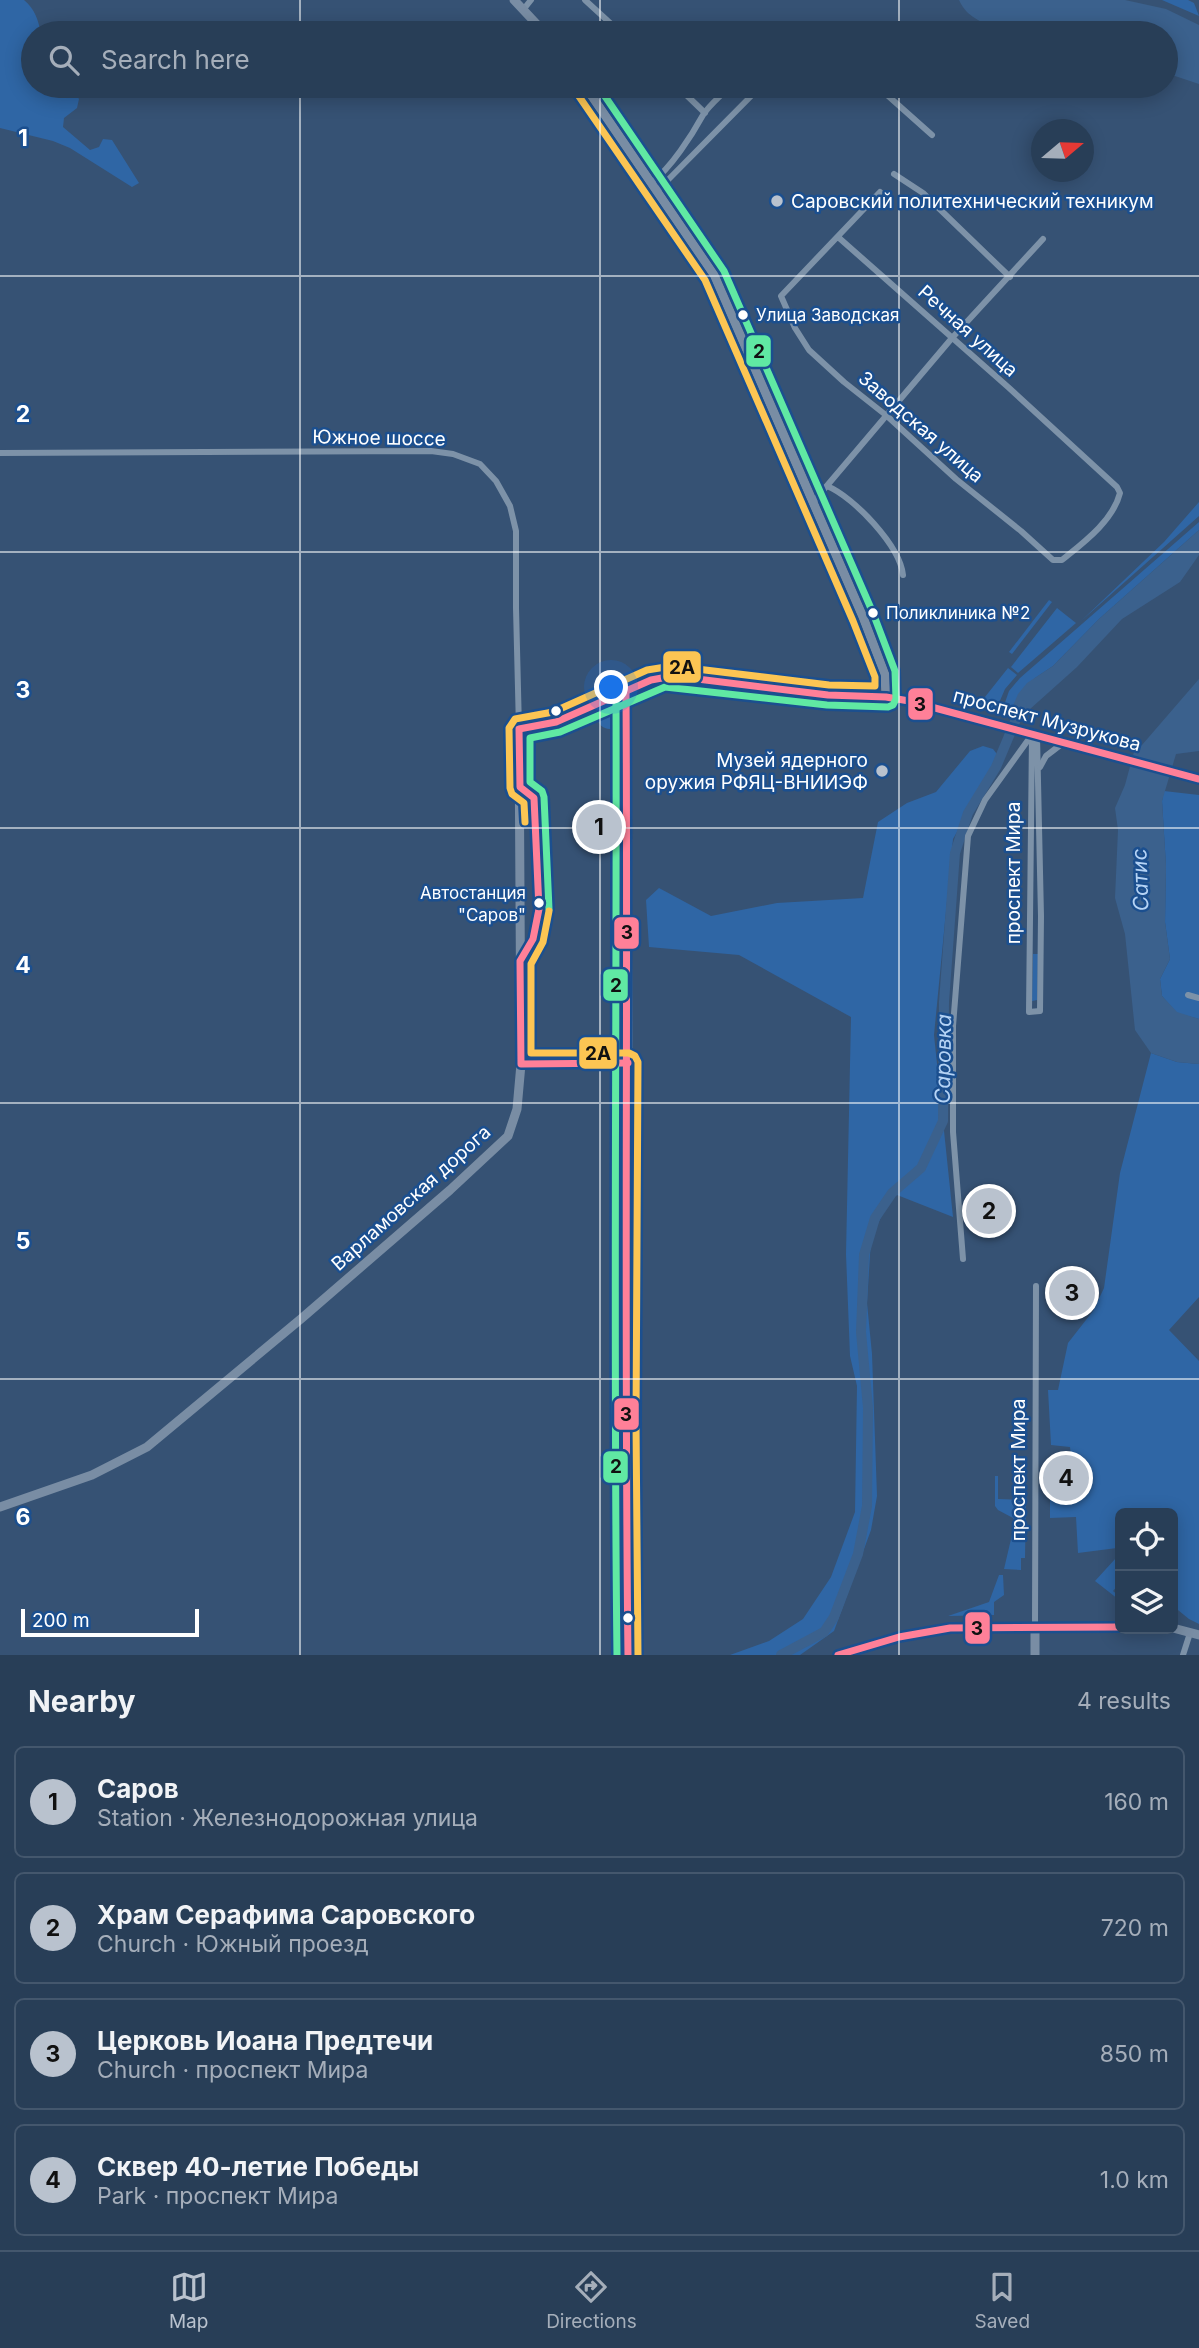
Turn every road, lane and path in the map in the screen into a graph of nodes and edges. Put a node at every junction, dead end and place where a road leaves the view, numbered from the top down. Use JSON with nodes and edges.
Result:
{"nodes":[{"id":1,"x":514,"y":0,"type":"edge"},
{"id":2,"x":531,"y":0,"type":"edge"},
{"id":3,"x":585,"y":0,"type":"edge"},
{"id":4,"x":523,"y":10,"type":"junction"},
{"id":5,"x":534,"y":21,"type":"edge"},
{"id":6,"x":608,"y":21,"type":"edge"},
{"id":7,"x":593,"y":98,"type":"edge"},
{"id":8,"x":689,"y":98,"type":"edge"},
{"id":9,"x":719,"y":98,"type":"edge"},
{"id":10,"x":748,"y":98,"type":"edge"},
{"id":11,"x":890,"y":98,"type":"edge"},
{"id":12,"x":705,"y":113,"type":"junction"},
{"id":13,"x":932,"y":135,"type":"dead end"},
{"id":14,"x":894,"y":174,"type":"dead end"},
{"id":15,"x":655,"y":186,"type":"junction"},
{"id":16,"x":880,"y":192,"type":"dead end"},
{"id":17,"x":838,"y":237,"type":"junction"},
{"id":18,"x":1043,"y":239,"type":"dead end"},
{"id":19,"x":1010,"y":277,"type":"junction"},
{"id":20,"x":952,"y":338,"type":"junction"},
{"id":21,"x":887,"y":415,"type":"junction"},
{"id":22,"x":0,"y":453,"type":"edge"},
{"id":23,"x":827,"y":486,"type":"junction"},
{"id":24,"x":814,"y":501,"type":"junction"},
{"id":25,"x":1062,"y":560,"type":"joint"},
{"id":26,"x":903,"y":575,"type":"dead end"},
{"id":27,"x":626,"y":692,"type":"junction"},
{"id":28,"x":886,"y":697,"type":"junction"},
{"id":29,"x":519,"y":729,"type":"junction"},
{"id":30,"x":1031,"y":734,"type":"junction"},
{"id":31,"x":1063,"y":743,"type":"junction"},
{"id":32,"x":1039,"y":769,"type":"junction"},
{"id":33,"x":1199,"y":779,"type":"edge"},
{"id":34,"x":1188,"y":995,"type":"dead end"},
{"id":35,"x":1199,"y":998,"type":"edge"},
{"id":36,"x":628,"y":1063,"type":"junction"},
{"id":37,"x":521,"y":1064,"type":"junction"},
{"id":38,"x":963,"y":1259,"type":"dead end"},
{"id":39,"x":1036,"y":1286,"type":"dead end"},
{"id":40,"x":0,"y":1507,"type":"edge"},
{"id":41,"x":1035,"y":1627,"type":"junction"},
{"id":42,"x":1115,"y":1628,"type":"edge"},
{"id":43,"x":1178,"y":1629,"type":"edge"},
{"id":44,"x":1195,"y":1634,"type":"edge"},
{"id":45,"x":628,"y":1655,"type":"edge"},
{"id":46,"x":838,"y":1655,"type":"edge"},
{"id":47,"x":1035,"y":1655,"type":"edge"},
{"id":48,"x":1183,"y":1655,"type":"edge"}],
"edges":[{"from":1,"to":4,"type":"street"},
{"from":2,"to":4,"type":"street"},
{"from":3,"to":6,"type":"street"},
{"from":4,"to":5,"type":"street"},
{"from":7,"to":15,"type":"street"},
{"from":8,"to":12,"type":"street"},
{"from":9,"to":12,"type":"street"},
{"from":10,"to":15,"type":"street"},
{"from":11,"to":13,"type":"street"},
{"from":12,"to":15,"type":"street"},
{"from":14,"to":19,"type":"street"},
{"from":15,"to":24,"type":"street"},
{"from":16,"to":17,"type":"street"},
{"from":17,"to":20,"type":"street","name":"Речная улица"},
{"from":17,"to":21,"type":"street","name":"Заводская улица"},
{"from":18,"to":19,"type":"street"},
{"from":19,"to":20,"type":"street"},
{"from":20,"to":21,"type":"street"},
{"from":20,"to":25,"type":"street","name":"Речная улица"},
{"from":21,"to":23,"type":"street"},
{"from":21,"to":25,"type":"street","name":"Заводская улица"},
{"from":22,"to":29,"type":"street","name":"Южное шоссе"},
{"from":23,"to":24,"type":"street"},
{"from":23,"to":26,"type":"street"},
{"from":24,"to":28,"type":"street"},
{"from":27,"to":28,"type":"street","name":"проспект Музрукова"},
{"from":27,"to":29,"type":"street","name":"проспект Музрукова"},
{"from":27,"to":36,"type":"street"},
{"from":28,"to":30,"type":"street","name":"проспект Музрукова"},
{"from":29,"to":37,"type":"street","name":"Варламовская дорога"},
{"from":30,"to":31,"type":"street","name":"проспект Музрукова"},
{"from":30,"to":32,"type":"street","name":"проспект Мира"},
{"from":30,"to":32,"type":"street","name":"проспект Мира"},
{"from":30,"to":38,"type":"street"},
{"from":31,"to":32,"type":"street"},
{"from":31,"to":33,"type":"street","name":"проспект Музрукова"},
{"from":34,"to":35,"type":"street"},
{"from":36,"to":37,"type":"street"},
{"from":36,"to":45,"type":"street"},
{"from":37,"to":40,"type":"street","name":"Варламовская дорога"},
{"from":39,"to":41,"type":"street","name":"проспект Мира"},
{"from":41,"to":42,"type":"street"},
{"from":41,"to":46,"type":"street"},
{"from":41,"to":47,"type":"street","name":"проспект Мира"},
{"from":43,"to":44,"type":"street"},
{"from":44,"to":48,"type":"street"}]}
